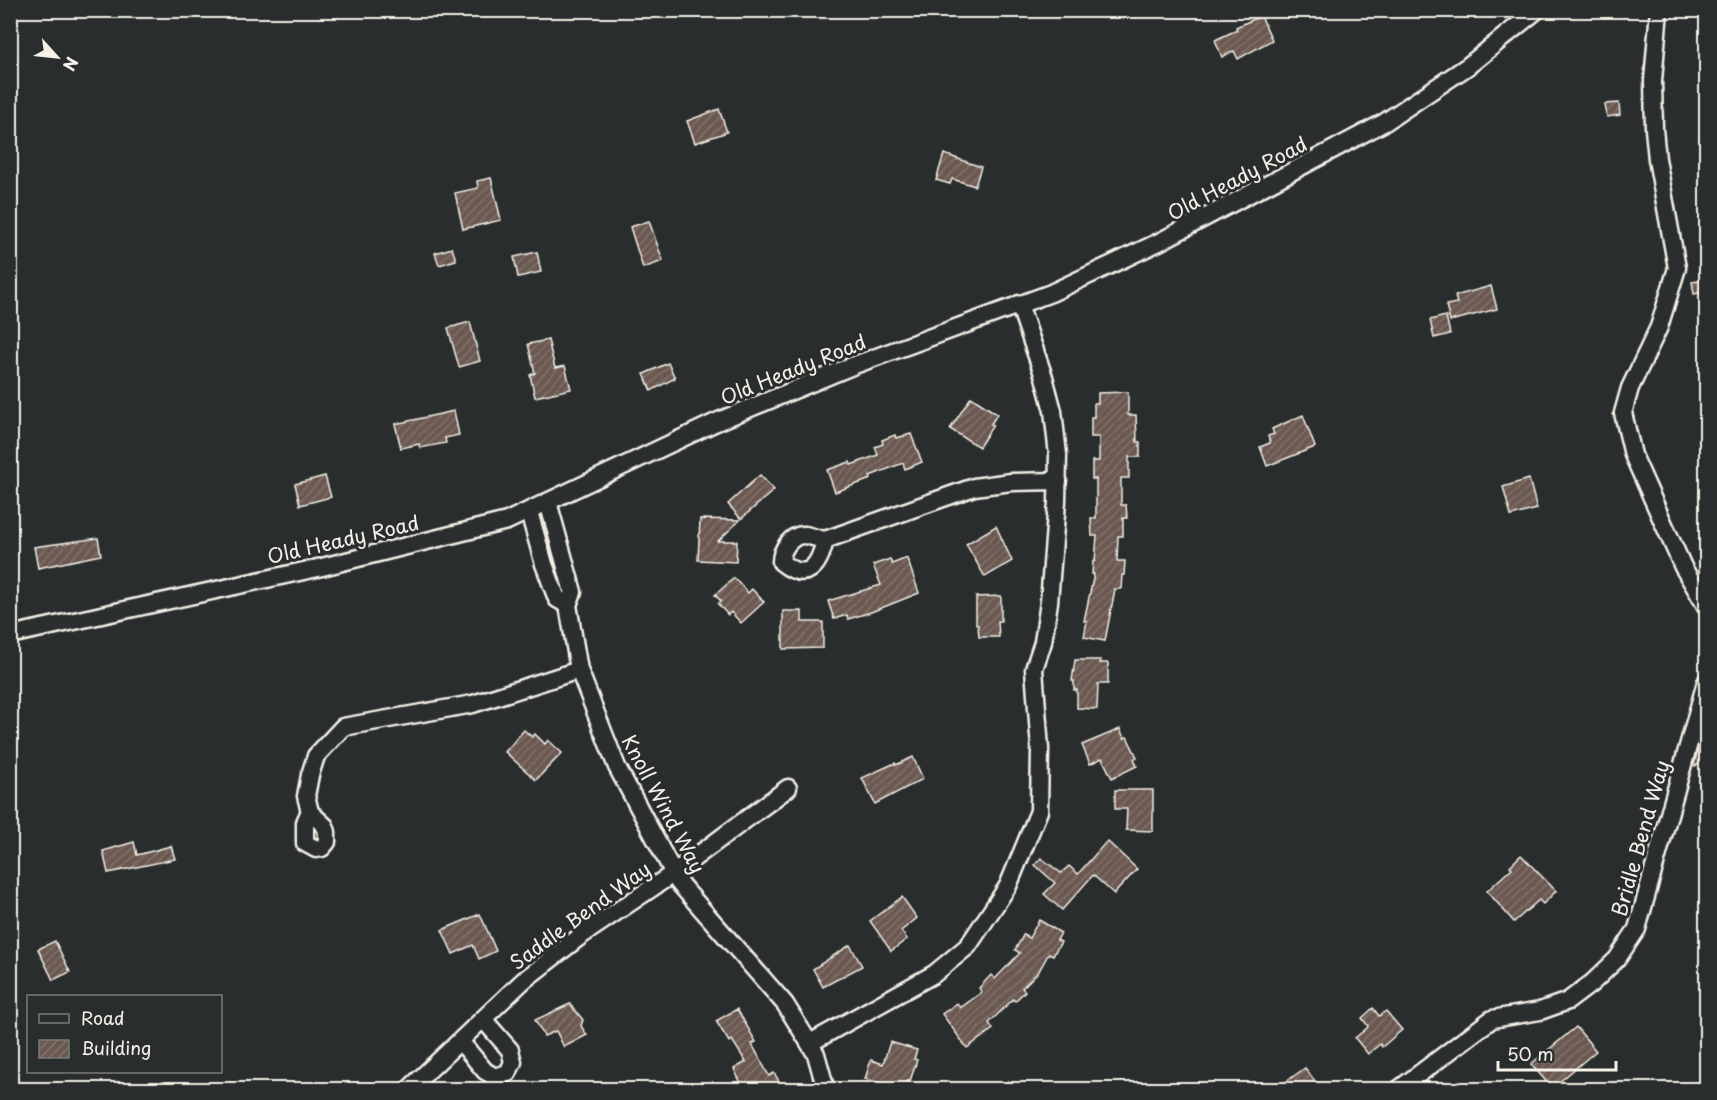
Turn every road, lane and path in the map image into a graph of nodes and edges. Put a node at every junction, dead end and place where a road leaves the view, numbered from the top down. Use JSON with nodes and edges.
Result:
{"nodes":[{"id":1,"x":1537,"y":10,"type":"edge"},
{"id":2,"x":1659,"y":10,"type":"edge"},
{"id":3,"x":1019,"y":304,"type":"junction"},
{"id":4,"x":1058,"y":481,"type":"junction"},
{"id":5,"x":548,"y":502,"type":"junction"},
{"id":6,"x":529,"y":512,"type":"junction"},
{"id":7,"x":825,"y":540,"type":"dead end"},
{"id":8,"x":568,"y":605,"type":"junction"},
{"id":9,"x":1707,"y":606,"type":"edge"},
{"id":10,"x":10,"y":635,"type":"edge"},
{"id":11,"x":579,"y":670,"type":"junction"},
{"id":12,"x":1707,"y":682,"type":"edge"},
{"id":13,"x":788,"y":788,"type":"dead end"},
{"id":14,"x":309,"y":811,"type":"dead end"},
{"id":15,"x":674,"y":873,"type":"junction"},
{"id":16,"x":483,"y":1019,"type":"junction"},
{"id":17,"x":460,"y":1041,"type":"junction"},
{"id":18,"x":810,"y":1043,"type":"junction"},
{"id":19,"x":408,"y":1089,"type":"edge"},
{"id":20,"x":826,"y":1089,"type":"edge"},
{"id":21,"x":1398,"y":1089,"type":"edge"}],
"edges":[{"from":1,"to":3,"type":"street","name":"Old Heady Road"},
{"from":2,"to":9,"type":"street"},
{"from":3,"to":4,"type":"street"},
{"from":3,"to":5,"type":"street","name":"Old Heady Road"},
{"from":4,"to":7,"type":"street"},
{"from":4,"to":18,"type":"street"},
{"from":5,"to":6,"type":"street","name":"Old Heady Road"},
{"from":5,"to":8,"type":"street","name":"Knoll Wind Way"},
{"from":6,"to":8,"type":"street","name":"Knoll Wind Way"},
{"from":6,"to":10,"type":"street","name":"Old Heady Road"},
{"from":8,"to":11,"type":"street","name":"Knoll Wind Way"},
{"from":11,"to":14,"type":"street"},
{"from":11,"to":15,"type":"street","name":"Knoll Wind Way"},
{"from":12,"to":21,"type":"street","name":"Bridle Bend Way"},
{"from":13,"to":15,"type":"street","name":"Saddle Bend Way"},
{"from":15,"to":16,"type":"street","name":"Saddle Bend Way"},
{"from":15,"to":18,"type":"street","name":"Knoll Wind Way"},
{"from":16,"to":17,"type":"street","name":"Saddle Bend Way"},
{"from":16,"to":17,"type":"street"},
{"from":17,"to":19,"type":"street","name":"Saddle Bend Way"},
{"from":18,"to":20,"type":"street","name":"Knoll Wind Way"}]}
